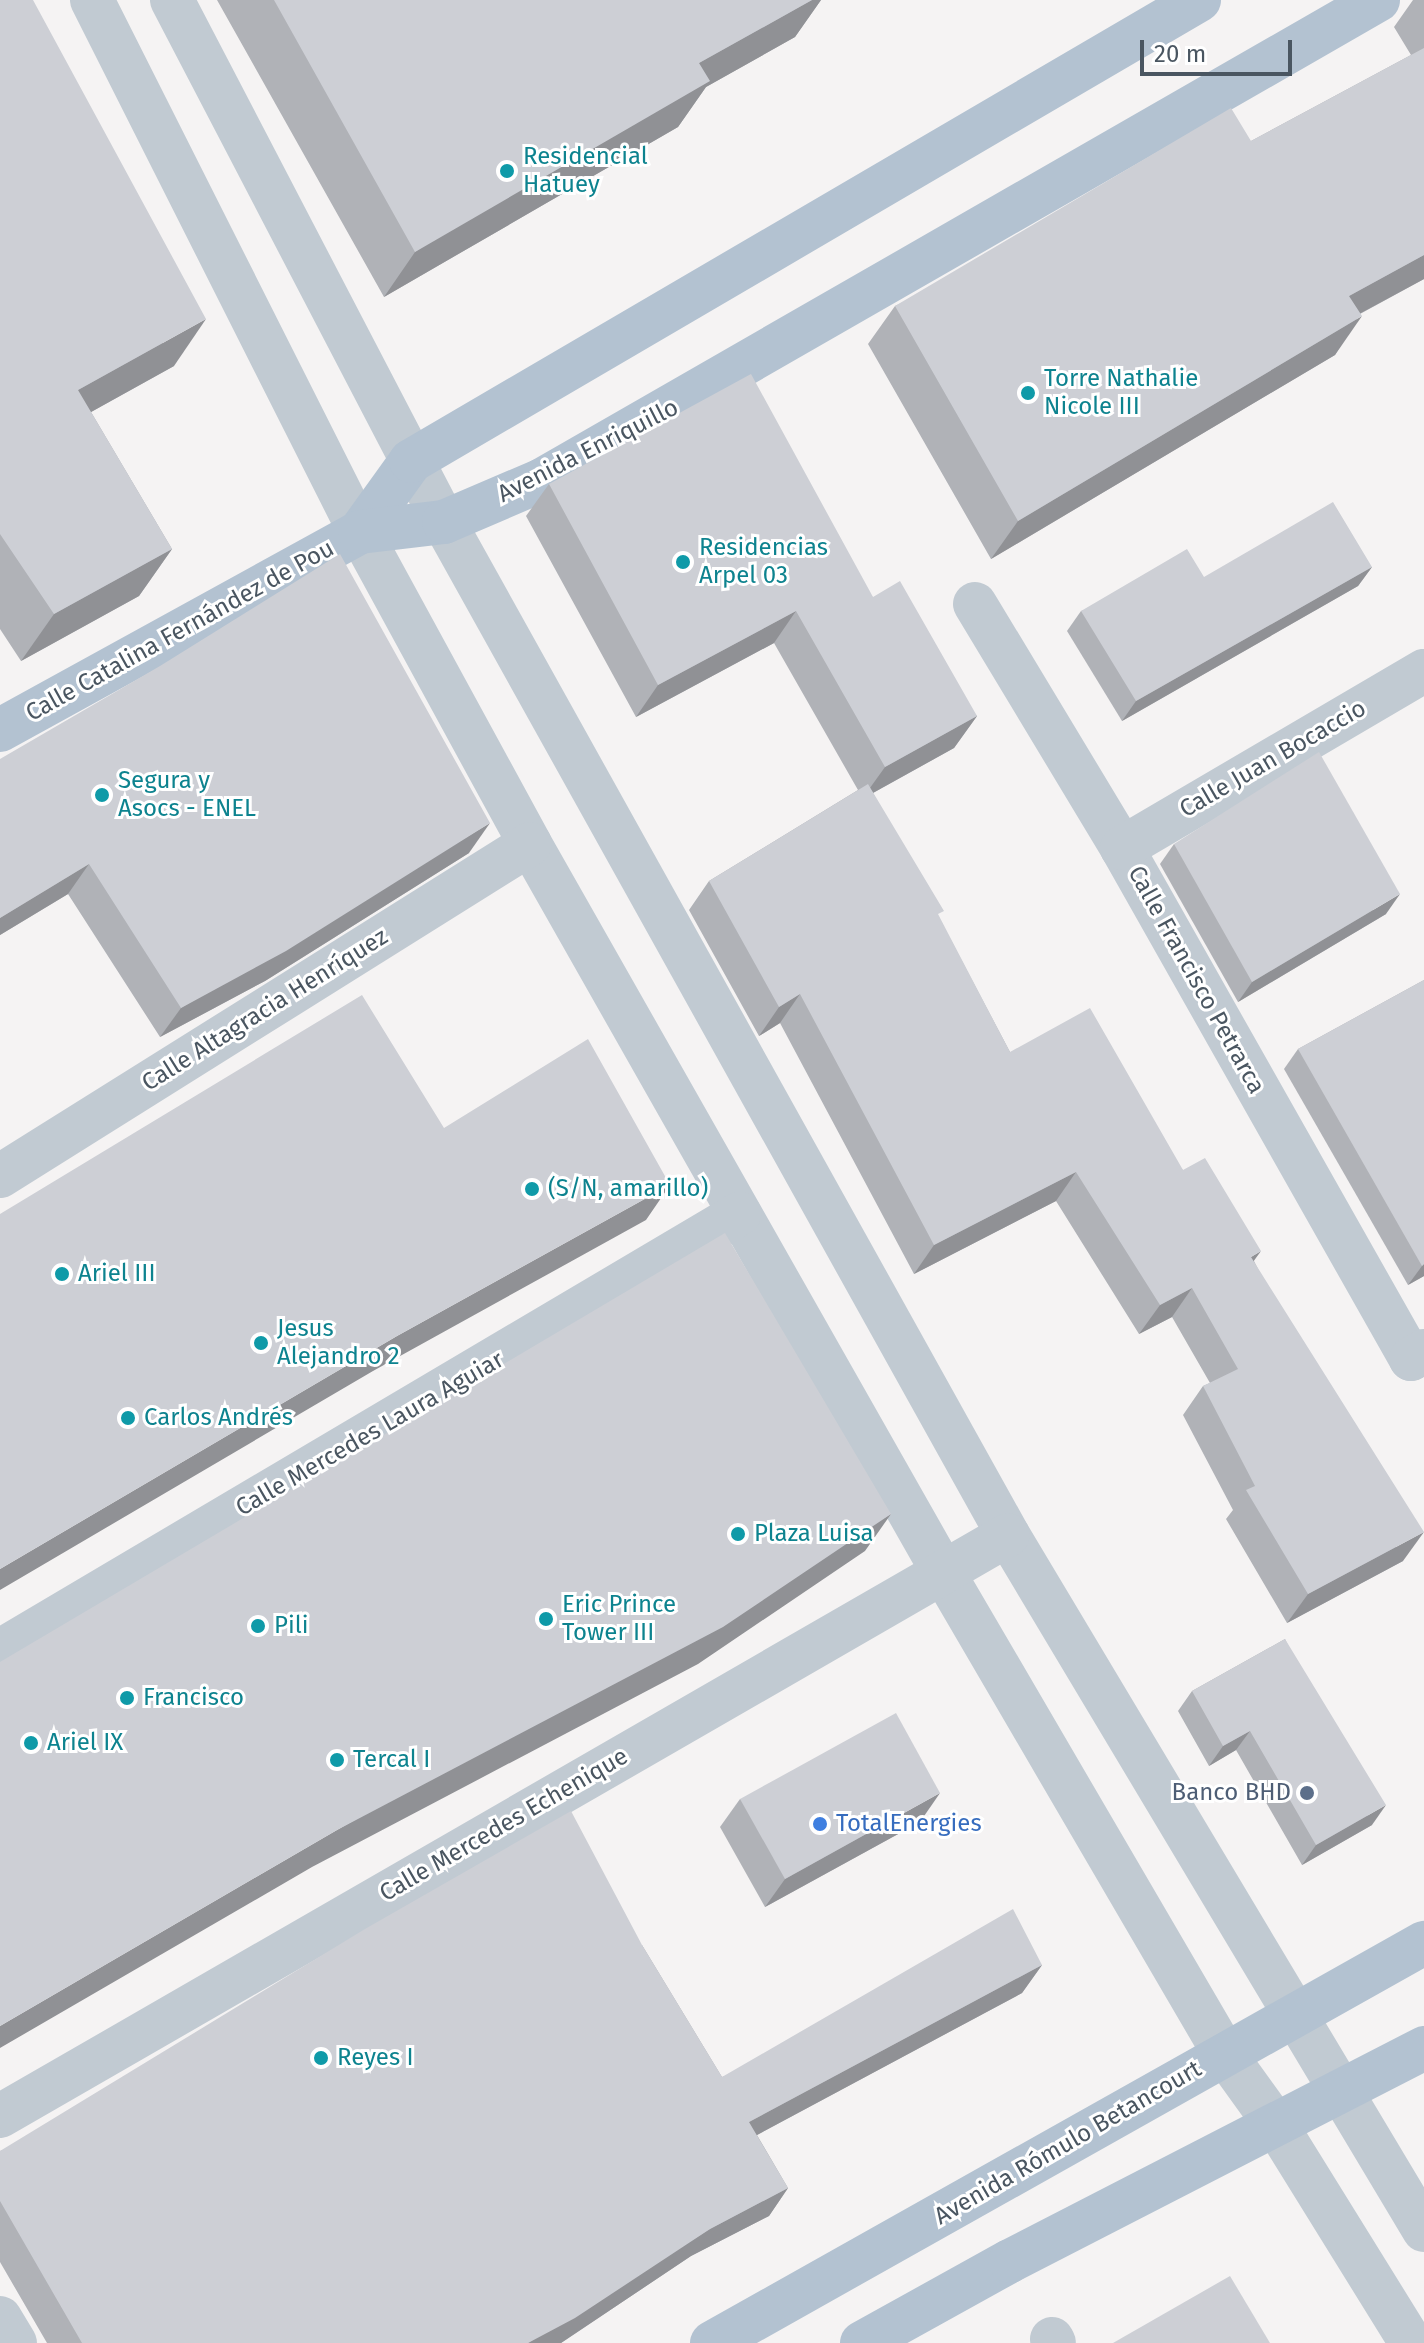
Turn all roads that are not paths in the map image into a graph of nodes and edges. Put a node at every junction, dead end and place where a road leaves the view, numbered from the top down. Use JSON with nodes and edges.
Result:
{"nodes":[{"id":1,"x":92,"y":0,"type":"edge"},
{"id":2,"x":172,"y":0,"type":"edge"},
{"id":3,"x":1199,"y":0,"type":"edge"},
{"id":4,"x":1378,"y":0,"type":"edge"},
{"id":5,"x":411,"y":461,"type":"junction"},
{"id":6,"x":444,"y":522,"type":"junction"},
{"id":7,"x":360,"y":532,"type":"junction"},
{"id":8,"x":975,"y":604,"type":"dead end"},
{"id":9,"x":1424,"y":671,"type":"edge"},
{"id":10,"x":2,"y":724,"type":"edge"},
{"id":11,"x":530,"y":844,"type":"junction"},
{"id":12,"x":1122,"y":848,"type":"junction"},
{"id":13,"x":0,"y":1176,"type":"edge"},
{"id":14,"x":739,"y":1214,"type":"junction"},
{"id":15,"x":1417,"y":1355,"type":"edge"},
{"id":16,"x":1008,"y":1535,"type":"junction"},
{"id":17,"x":943,"y":1572,"type":"junction"},
{"id":18,"x":0,"y":1651,"type":"edge"},
{"id":19,"x":1424,"y":1943,"type":"edge"},
{"id":20,"x":1297,"y":2013,"type":"junction"},
{"id":21,"x":1424,"y":2048,"type":"edge"},
{"id":22,"x":1224,"y":2053,"type":"junction"},
{"id":23,"x":1344,"y":2092,"type":"junction"},
{"id":24,"x":0,"y":2116,"type":"edge"},
{"id":25,"x":1276,"y":2125,"type":"junction"},
{"id":26,"x":1424,"y":2230,"type":"edge"},
{"id":27,"x":0,"y":2318,"type":"edge"},
{"id":28,"x":15,"y":2343,"type":"edge"},
{"id":29,"x":712,"y":2343,"type":"edge"},
{"id":30,"x":862,"y":2343,"type":"edge"},
{"id":31,"x":1411,"y":2343,"type":"edge"}],
"edges":[{"from":1,"to":7,"type":"street"},
{"from":2,"to":5,"type":"street"},
{"from":3,"to":5,"type":"main road"},
{"from":4,"to":6,"type":"main road","name":"Avenida Enriquillo"},
{"from":5,"to":6,"type":"street"},
{"from":5,"to":7,"type":"main road"},
{"from":6,"to":7,"type":"main road","name":"Avenida Enriquillo"},
{"from":6,"to":16,"type":"street"},
{"from":7,"to":10,"type":"main road","name":"Calle Catalina Fernández de Pou"},
{"from":7,"to":11,"type":"street"},
{"from":8,"to":12,"type":"street","name":"Calle Francisco Petrarca"},
{"from":9,"to":12,"type":"street","name":"Calle Juan Bocaccio"},
{"from":11,"to":13,"type":"street","name":"Calle Altagracia Henríquez"},
{"from":11,"to":14,"type":"street"},
{"from":12,"to":15,"type":"street","name":"Calle Francisco Petrarca"},
{"from":14,"to":17,"type":"street"},
{"from":14,"to":18,"type":"street","name":"Calle Mercedes Laura Aguiar"},
{"from":16,"to":17,"type":"street","name":"Calle Mercedes Echenique"},
{"from":16,"to":20,"type":"street"},
{"from":17,"to":22,"type":"street"},
{"from":17,"to":24,"type":"street","name":"Calle Mercedes Echenique"},
{"from":19,"to":20,"type":"main road","name":"Avenida Rómulo Betancourt"},
{"from":20,"to":22,"type":"main road","name":"Avenida Rómulo Betancourt"},
{"from":20,"to":23,"type":"street"},
{"from":21,"to":23,"type":"main road"},
{"from":22,"to":25,"type":"street"},
{"from":22,"to":29,"type":"main road","name":"Avenida Rómulo Betancourt"},
{"from":23,"to":25,"type":"main road"},
{"from":23,"to":26,"type":"street"},
{"from":25,"to":30,"type":"main road"},
{"from":25,"to":31,"type":"street"},
{"from":27,"to":28,"type":"street"}]}
